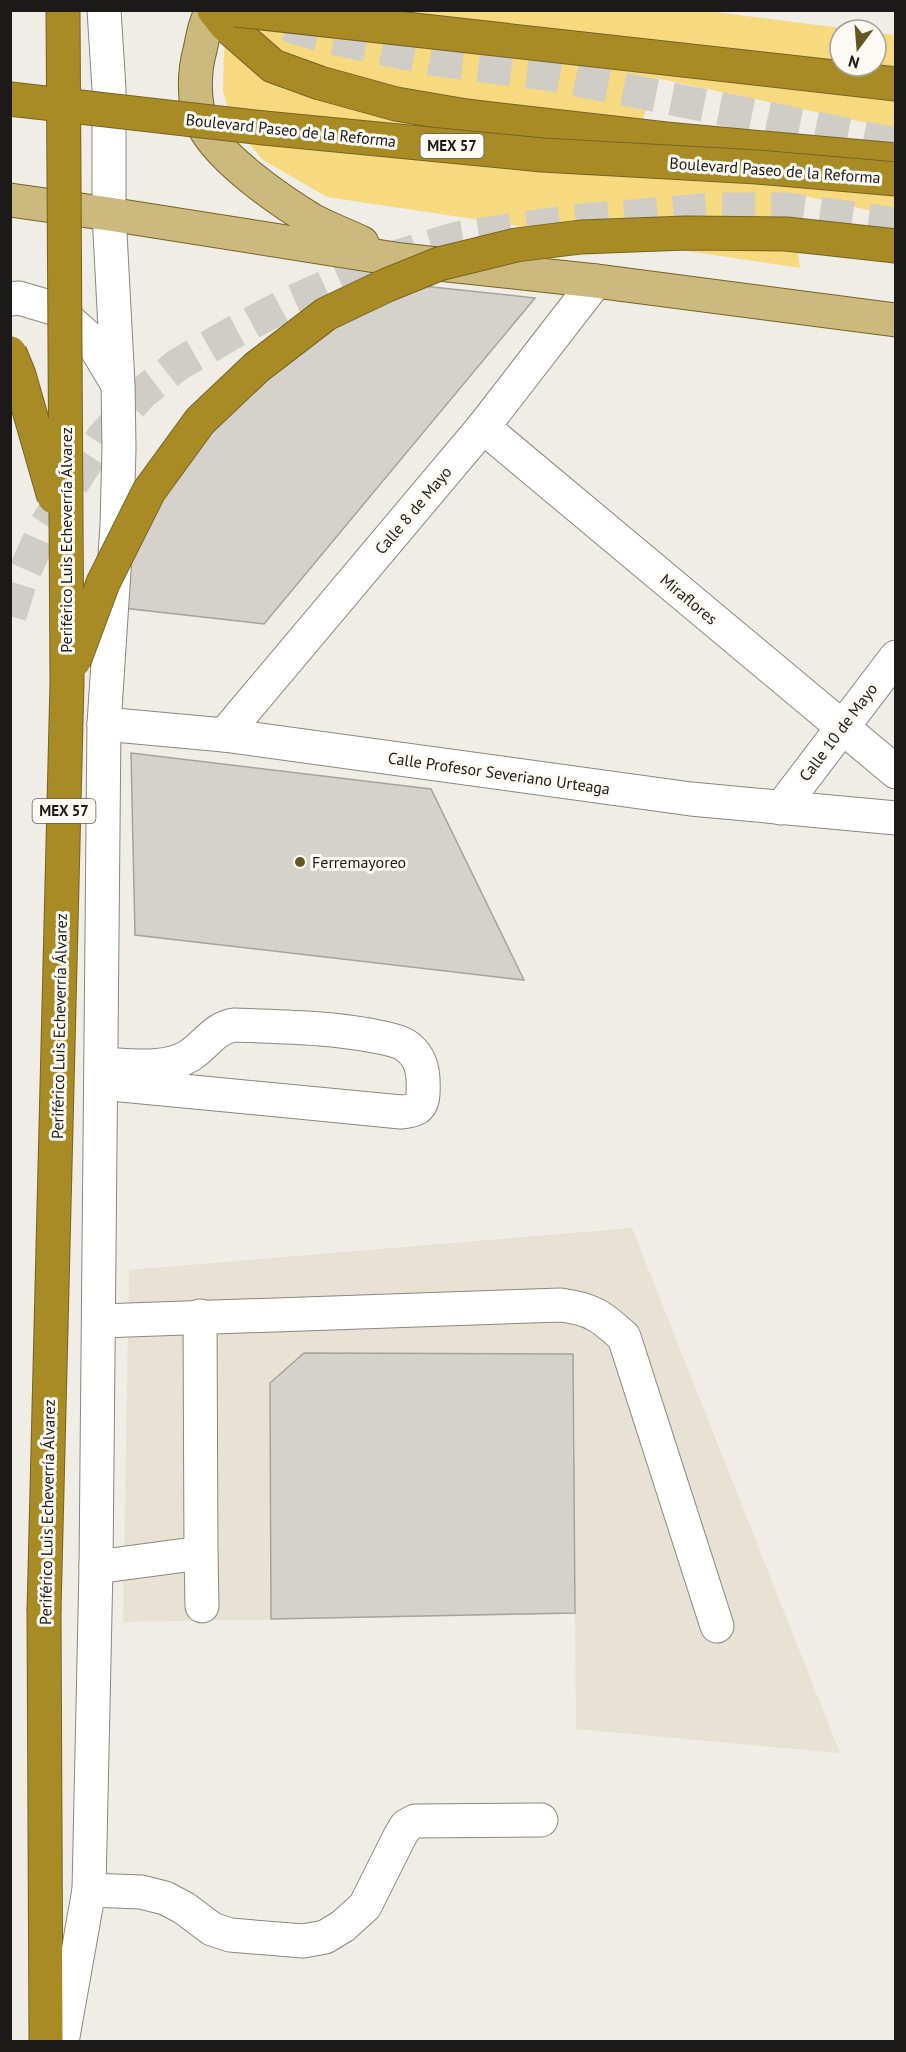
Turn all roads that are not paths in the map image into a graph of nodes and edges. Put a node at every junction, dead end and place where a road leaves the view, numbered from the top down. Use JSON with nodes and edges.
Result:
{"nodes":[{"id":1,"x":63,"y":10,"type":"edge"},
{"id":2,"x":104,"y":10,"type":"edge"},
{"id":3,"x":213,"y":10,"type":"edge"},
{"id":4,"x":236,"y":10,"type":"edge"},
{"id":5,"x":896,"y":84,"type":"edge"},
{"id":6,"x":10,"y":99,"type":"edge"},
{"id":7,"x":896,"y":160,"type":"edge"},
{"id":8,"x":896,"y":179,"type":"edge"},
{"id":9,"x":10,"y":200,"type":"edge"},
{"id":10,"x":109,"y":214,"type":"junction"},
{"id":11,"x":896,"y":246,"type":"edge"},
{"id":12,"x":401,"y":260,"type":"junction"},
{"id":13,"x":596,"y":281,"type":"junction"},
{"id":14,"x":10,"y":299,"type":"edge"},
{"id":15,"x":896,"y":321,"type":"edge"},
{"id":16,"x":10,"y":353,"type":"edge"},
{"id":17,"x":118,"y":384,"type":"junction"},
{"id":18,"x":483,"y":427,"type":"junction"},
{"id":19,"x":65,"y":536,"type":"junction"},
{"id":20,"x":896,"y":657,"type":"edge"},
{"id":21,"x":67,"y":682,"type":"junction"},
{"id":22,"x":104,"y":724,"type":"junction"},
{"id":23,"x":842,"y":726,"type":"junction"},
{"id":24,"x":224,"y":735,"type":"junction"},
{"id":25,"x":896,"y":772,"type":"edge"},
{"id":26,"x":781,"y":808,"type":"junction"},
{"id":27,"x":896,"y":818,"type":"edge"},
{"id":28,"x":101,"y":1073,"type":"junction"},
{"id":29,"x":200,"y":1316,"type":"junction"},
{"id":30,"x":99,"y":1321,"type":"junction"},
{"id":31,"x":201,"y":1553,"type":"junction"},
{"id":32,"x":96,"y":1567,"type":"junction"},
{"id":33,"x":202,"y":1606,"type":"dead end"},
{"id":34,"x":717,"y":1626,"type":"dead end"},
{"id":35,"x":541,"y":1820,"type":"dead end"},
{"id":36,"x":89,"y":1890,"type":"junction"},
{"id":37,"x":46,"y":2042,"type":"edge"},
{"id":38,"x":62,"y":2042,"type":"edge"}],
"edges":[{"from":1,"to":19,"type":"highway","name":"Periférico Luis Echeverría Álvarez","number":"MEX 57","bridge":true},
{"from":2,"to":10,"type":"street"},
{"from":3,"to":7,"type":"highway"},
{"from":3,"to":12,"type":"main road"},
{"from":4,"to":5,"type":"highway","bridge":true},
{"from":6,"to":8,"type":"highway","name":"Boulevard Paseo de la Reforma","number":"MEX 57","bridge":true},
{"from":9,"to":10,"type":"main road"},
{"from":10,"to":12,"type":"main road"},
{"from":10,"to":17,"type":"street"},
{"from":11,"to":21,"type":"highway","bridge":true},
{"from":12,"to":13,"type":"main road"},
{"from":13,"to":15,"type":"main road"},
{"from":13,"to":18,"type":"street","name":"Calle 8 de Mayo"},
{"from":14,"to":17,"type":"street"},
{"from":16,"to":19,"type":"highway","bridge":true},
{"from":17,"to":22,"type":"street"},
{"from":18,"to":23,"type":"street","name":"Miraflores"},
{"from":18,"to":24,"type":"street","name":"Calle 8 de Mayo"},
{"from":19,"to":21,"type":"highway","name":"Periférico Luis Echeverría Álvarez","number":"MEX 57","bridge":true},
{"from":20,"to":23,"type":"street","name":"Calle 10 de Mayo"},
{"from":21,"to":37,"type":"highway","name":"Periférico Luis Echeverría Álvarez","number":"MEX 57","bridge":true},
{"from":22,"to":24,"type":"street","name":"Calle Profesor Severiano Urteaga"},
{"from":22,"to":28,"type":"street"},
{"from":23,"to":25,"type":"street","name":"Miraflores"},
{"from":23,"to":26,"type":"street","name":"Calle 10 de Mayo"},
{"from":24,"to":26,"type":"street","name":"Calle Profesor Severiano Urteaga"},
{"from":26,"to":27,"type":"street","name":"Calle Profesor Severiano Urteaga"},
{"from":28,"to":28,"type":"street"},
{"from":28,"to":30,"type":"street"},
{"from":29,"to":30,"type":"street"},
{"from":29,"to":31,"type":"street"},
{"from":29,"to":34,"type":"street"},
{"from":30,"to":32,"type":"street"},
{"from":31,"to":32,"type":"street"},
{"from":31,"to":33,"type":"street"},
{"from":32,"to":36,"type":"street"},
{"from":35,"to":36,"type":"street"},
{"from":36,"to":38,"type":"street"}]}
